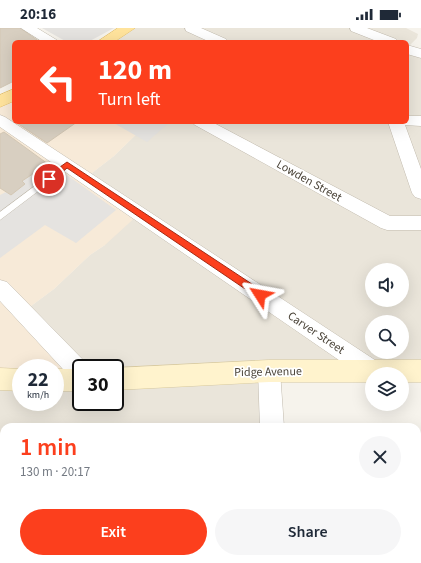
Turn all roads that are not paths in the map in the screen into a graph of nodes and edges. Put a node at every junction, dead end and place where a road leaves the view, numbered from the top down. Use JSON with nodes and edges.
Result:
{"nodes":[{"id":1,"x":27,"y":28,"type":"edge"},
{"id":2,"x":128,"y":28,"type":"edge"},
{"id":3,"x":191,"y":28,"type":"edge"},
{"id":4,"x":356,"y":28,"type":"edge"},
{"id":5,"x":49,"y":40,"type":"edge"},
{"id":6,"x":107,"y":40,"type":"edge"},
{"id":7,"x":217,"y":40,"type":"edge"},
{"id":8,"x":386,"y":40,"type":"edge"},
{"id":9,"x":409,"y":49,"type":"edge"},
{"id":10,"x":421,"y":54,"type":"edge"},
{"id":11,"x":12,"y":95,"type":"edge"},
{"id":12,"x":0,"y":102,"type":"edge"},
{"id":13,"x":0,"y":120,"type":"edge"},
{"id":14,"x":409,"y":121,"type":"edge"},
{"id":15,"x":421,"y":121,"type":"edge"},
{"id":16,"x":204,"y":124,"type":"edge"},
{"id":17,"x":397,"y":124,"type":"edge"},
{"id":18,"x":67,"y":165,"type":"junction"},
{"id":19,"x":421,"y":193,"type":"edge"},
{"id":20,"x":0,"y":217,"type":"edge"},
{"id":21,"x":421,"y":223,"type":"edge"},
{"id":22,"x":0,"y":288,"type":"edge"},
{"id":23,"x":72,"y":364,"type":"edge"},
{"id":24,"x":367,"y":367,"type":"edge"},
{"id":25,"x":269,"y":371,"type":"junction"},
{"id":26,"x":365,"y":371,"type":"edge"},
{"id":27,"x":409,"y":371,"type":"edge"},
{"id":28,"x":421,"y":371,"type":"edge"},
{"id":29,"x":0,"y":379,"type":"edge"},
{"id":30,"x":124,"y":379,"type":"edge"},
{"id":31,"x":12,"y":380,"type":"edge"},
{"id":32,"x":272,"y":423,"type":"edge"}],
"edges":[{"from":1,"to":5,"type":"street"},
{"from":2,"to":6,"type":"main road"},
{"from":3,"to":7,"type":"street"},
{"from":4,"to":8,"type":"street"},
{"from":9,"to":10,"type":"street"},
{"from":11,"to":12,"type":"main road"},
{"from":13,"to":18,"type":"street","name":"Carver Street"},
{"from":14,"to":15,"type":"street"},
{"from":16,"to":21,"type":"street","name":"Lowden Street"},
{"from":17,"to":19,"type":"street"},
{"from":18,"to":20,"type":"lane"},
{"from":18,"to":24,"type":"street","name":"Carver Street"},
{"from":22,"to":23,"type":"street"},
{"from":25,"to":26,"type":"street","name":"Pidge Avenue"},
{"from":25,"to":30,"type":"street","name":"Pidge Avenue"},
{"from":25,"to":32,"type":"street"},
{"from":27,"to":28,"type":"street","name":"Pidge Avenue"},
{"from":29,"to":31,"type":"street"}]}
